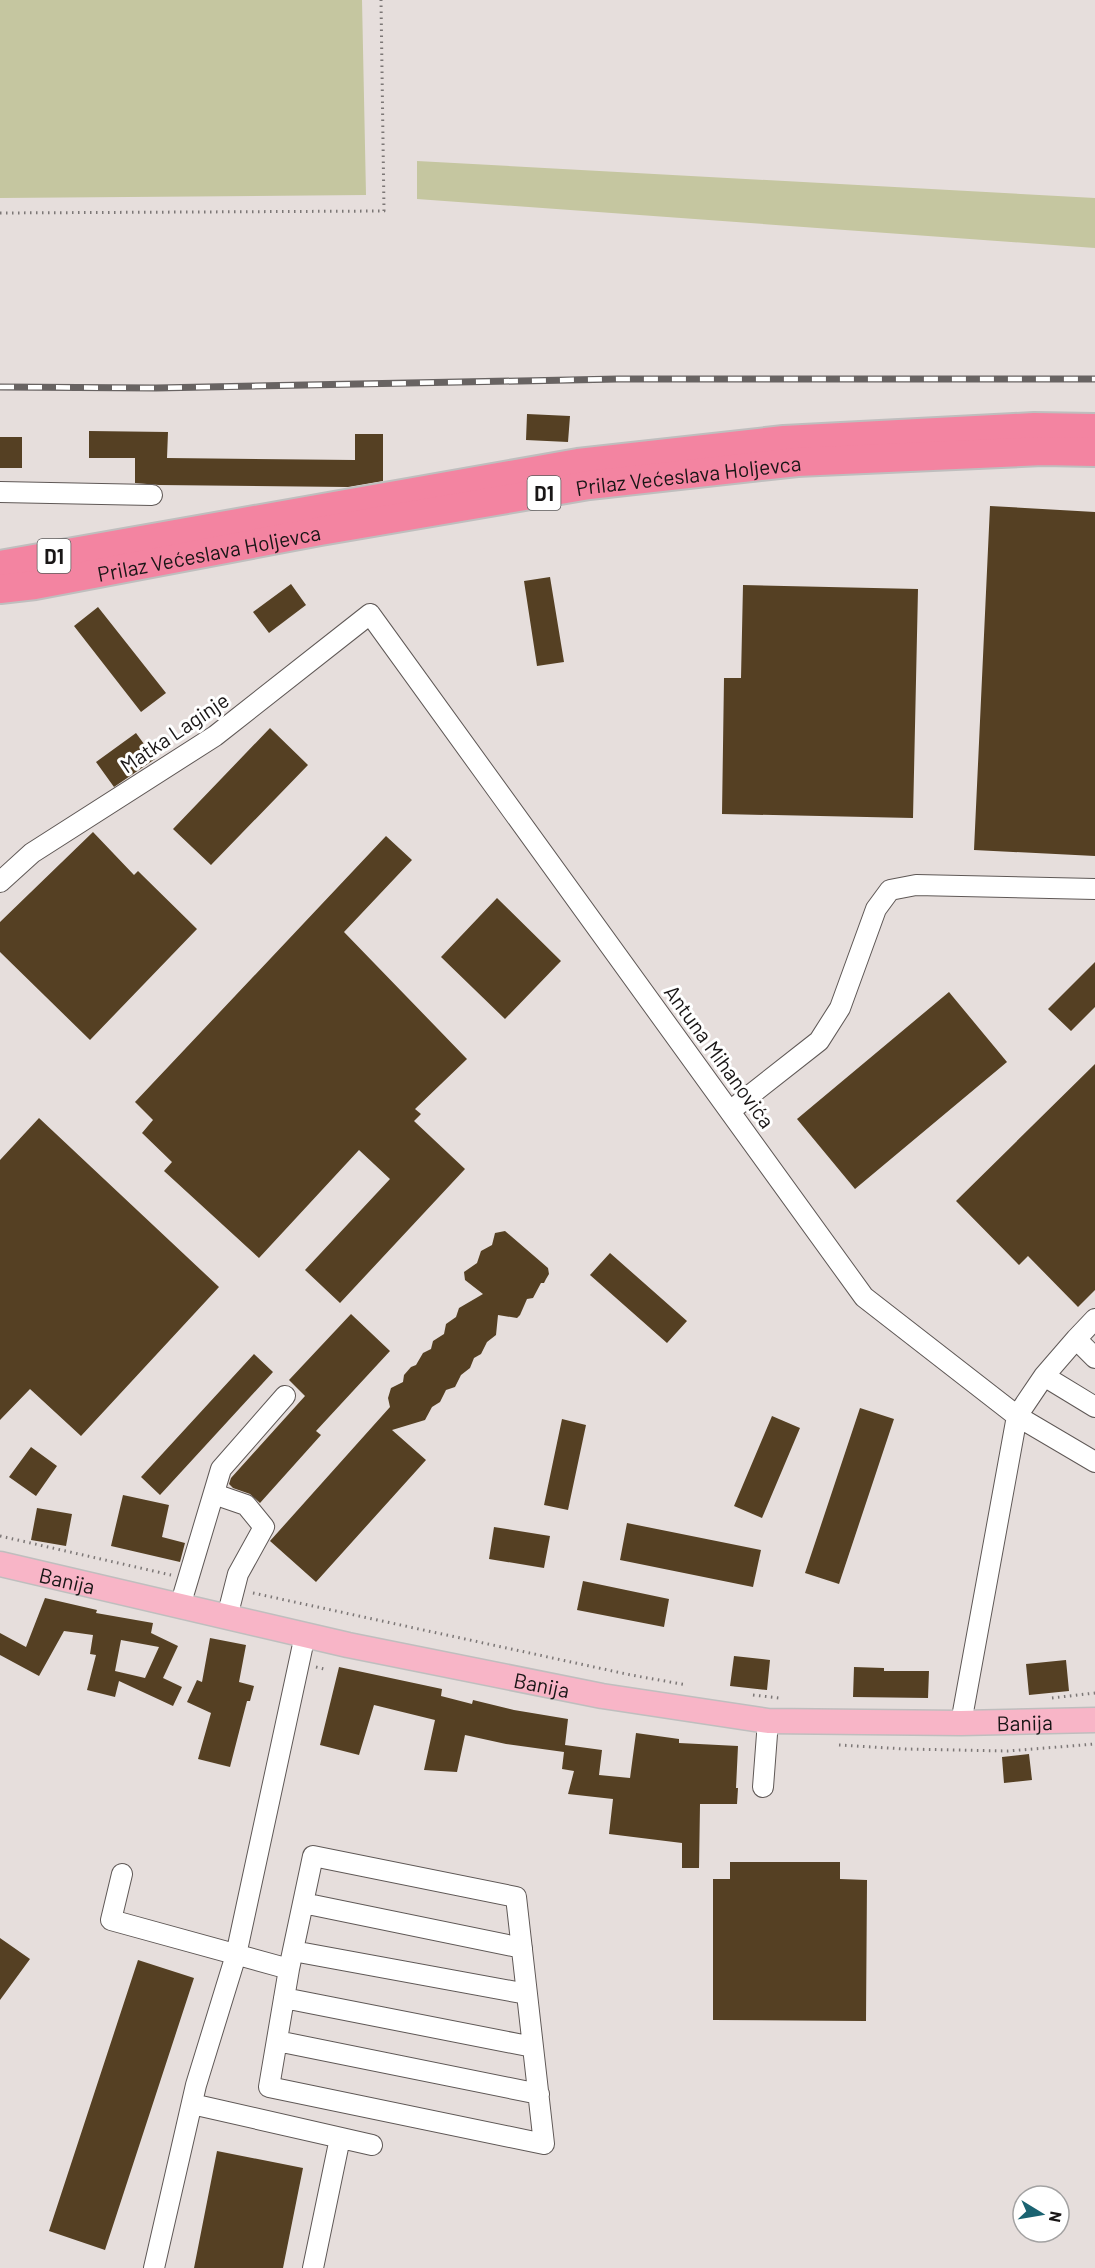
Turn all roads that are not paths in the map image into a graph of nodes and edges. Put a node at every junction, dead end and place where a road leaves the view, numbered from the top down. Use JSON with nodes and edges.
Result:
{"nodes":[{"id":1,"x":1095,"y":428,"type":"edge"},
{"id":2,"x":1095,"y":452,"type":"edge"},
{"id":3,"x":0,"y":492,"type":"edge"},
{"id":4,"x":152,"y":495,"type":"dead end"},
{"id":5,"x":0,"y":564,"type":"edge"},
{"id":6,"x":0,"y":589,"type":"edge"},
{"id":7,"x":370,"y":614,"type":"joint"},
{"id":8,"x":0,"y":882,"type":"edge"},
{"id":9,"x":1095,"y":889,"type":"edge"},
{"id":10,"x":730,"y":1111,"type":"junction"},
{"id":11,"x":1095,"y":1319,"type":"edge"},
{"id":12,"x":1076,"y":1339,"type":"junction"},
{"id":13,"x":1095,"y":1358,"type":"edge"},
{"id":14,"x":1044,"y":1376,"type":"junction"},
{"id":15,"x":285,"y":1396,"type":"dead end"},
{"id":16,"x":1095,"y":1407,"type":"edge"},
{"id":17,"x":1017,"y":1416,"type":"junction"},
{"id":18,"x":1095,"y":1462,"type":"edge"},
{"id":19,"x":214,"y":1494,"type":"junction"},
{"id":20,"x":0,"y":1564,"type":"edge"},
{"id":21,"x":180,"y":1606,"type":"junction"},
{"id":22,"x":227,"y":1617,"type":"junction"},
{"id":23,"x":305,"y":1635,"type":"junction"},
{"id":24,"x":1095,"y":1720,"type":"edge"},
{"id":25,"x":768,"y":1721,"type":"junction"},
{"id":26,"x":961,"y":1723,"type":"junction"},
{"id":27,"x":763,"y":1787,"type":"dead end"},
{"id":28,"x":122,"y":1874,"type":"dead end"},
{"id":29,"x":303,"y":1903,"type":"junction"},
{"id":30,"x":522,"y":1948,"type":"junction"},
{"id":31,"x":236,"y":1955,"type":"junction"},
{"id":32,"x":291,"y":1960,"type":"junction"},
{"id":33,"x":527,"y":1994,"type":"junction"},
{"id":34,"x":284,"y":1998,"type":"junction"},
{"id":35,"x":277,"y":2041,"type":"junction"},
{"id":36,"x":533,"y":2047,"type":"junction"},
{"id":37,"x":538,"y":2094,"type":"junction"},
{"id":38,"x":192,"y":2104,"type":"junction"},
{"id":39,"x":340,"y":2138,"type":"junction"},
{"id":40,"x":372,"y":2145,"type":"dead end"},
{"id":41,"x":154,"y":2268,"type":"edge"},
{"id":42,"x":313,"y":2268,"type":"edge"}],
"edges":[{"from":1,"to":5,"type":"highway","name":"Prilaz Većeslava Holjevca","number":"D1"},
{"from":2,"to":6,"type":"highway","name":"Prilaz Većeslava Holjevca","number":"D1"},
{"from":3,"to":4,"type":"street"},
{"from":7,"to":8,"type":"street","name":"Matka Laginje"},
{"from":7,"to":10,"type":"street","name":"Antuna Mihanovića"},
{"from":9,"to":10,"type":"street"},
{"from":10,"to":17,"type":"street","name":"Antuna Mihanovića"},
{"from":11,"to":12,"type":"street"},
{"from":12,"to":13,"type":"street"},
{"from":12,"to":14,"type":"street"},
{"from":14,"to":16,"type":"street"},
{"from":14,"to":17,"type":"street"},
{"from":15,"to":19,"type":"street"},
{"from":17,"to":18,"type":"street","name":"Antuna Mihanovića"},
{"from":17,"to":26,"type":"street"},
{"from":19,"to":21,"type":"street"},
{"from":19,"to":22,"type":"street"},
{"from":20,"to":21,"type":"main road","name":"Banija"},
{"from":21,"to":22,"type":"main road","name":"Banija"},
{"from":22,"to":23,"type":"main road","name":"Banija"},
{"from":23,"to":25,"type":"main road","name":"Banija"},
{"from":23,"to":31,"type":"street"},
{"from":24,"to":26,"type":"main road","name":"Banija"},
{"from":25,"to":26,"type":"main road","name":"Banija"},
{"from":25,"to":27,"type":"street"},
{"from":28,"to":31,"type":"street"},
{"from":29,"to":30,"type":"street"},
{"from":29,"to":30,"type":"street"},
{"from":29,"to":32,"type":"street"},
{"from":30,"to":33,"type":"street"},
{"from":31,"to":32,"type":"street"},
{"from":31,"to":38,"type":"street"},
{"from":32,"to":33,"type":"street"},
{"from":32,"to":34,"type":"street"},
{"from":33,"to":36,"type":"street"},
{"from":34,"to":35,"type":"street"},
{"from":34,"to":36,"type":"street"},
{"from":35,"to":37,"type":"street"},
{"from":35,"to":37,"type":"street"},
{"from":36,"to":37,"type":"street"},
{"from":38,"to":39,"type":"street"},
{"from":38,"to":41,"type":"street"},
{"from":39,"to":40,"type":"street"},
{"from":39,"to":42,"type":"street"}]}
